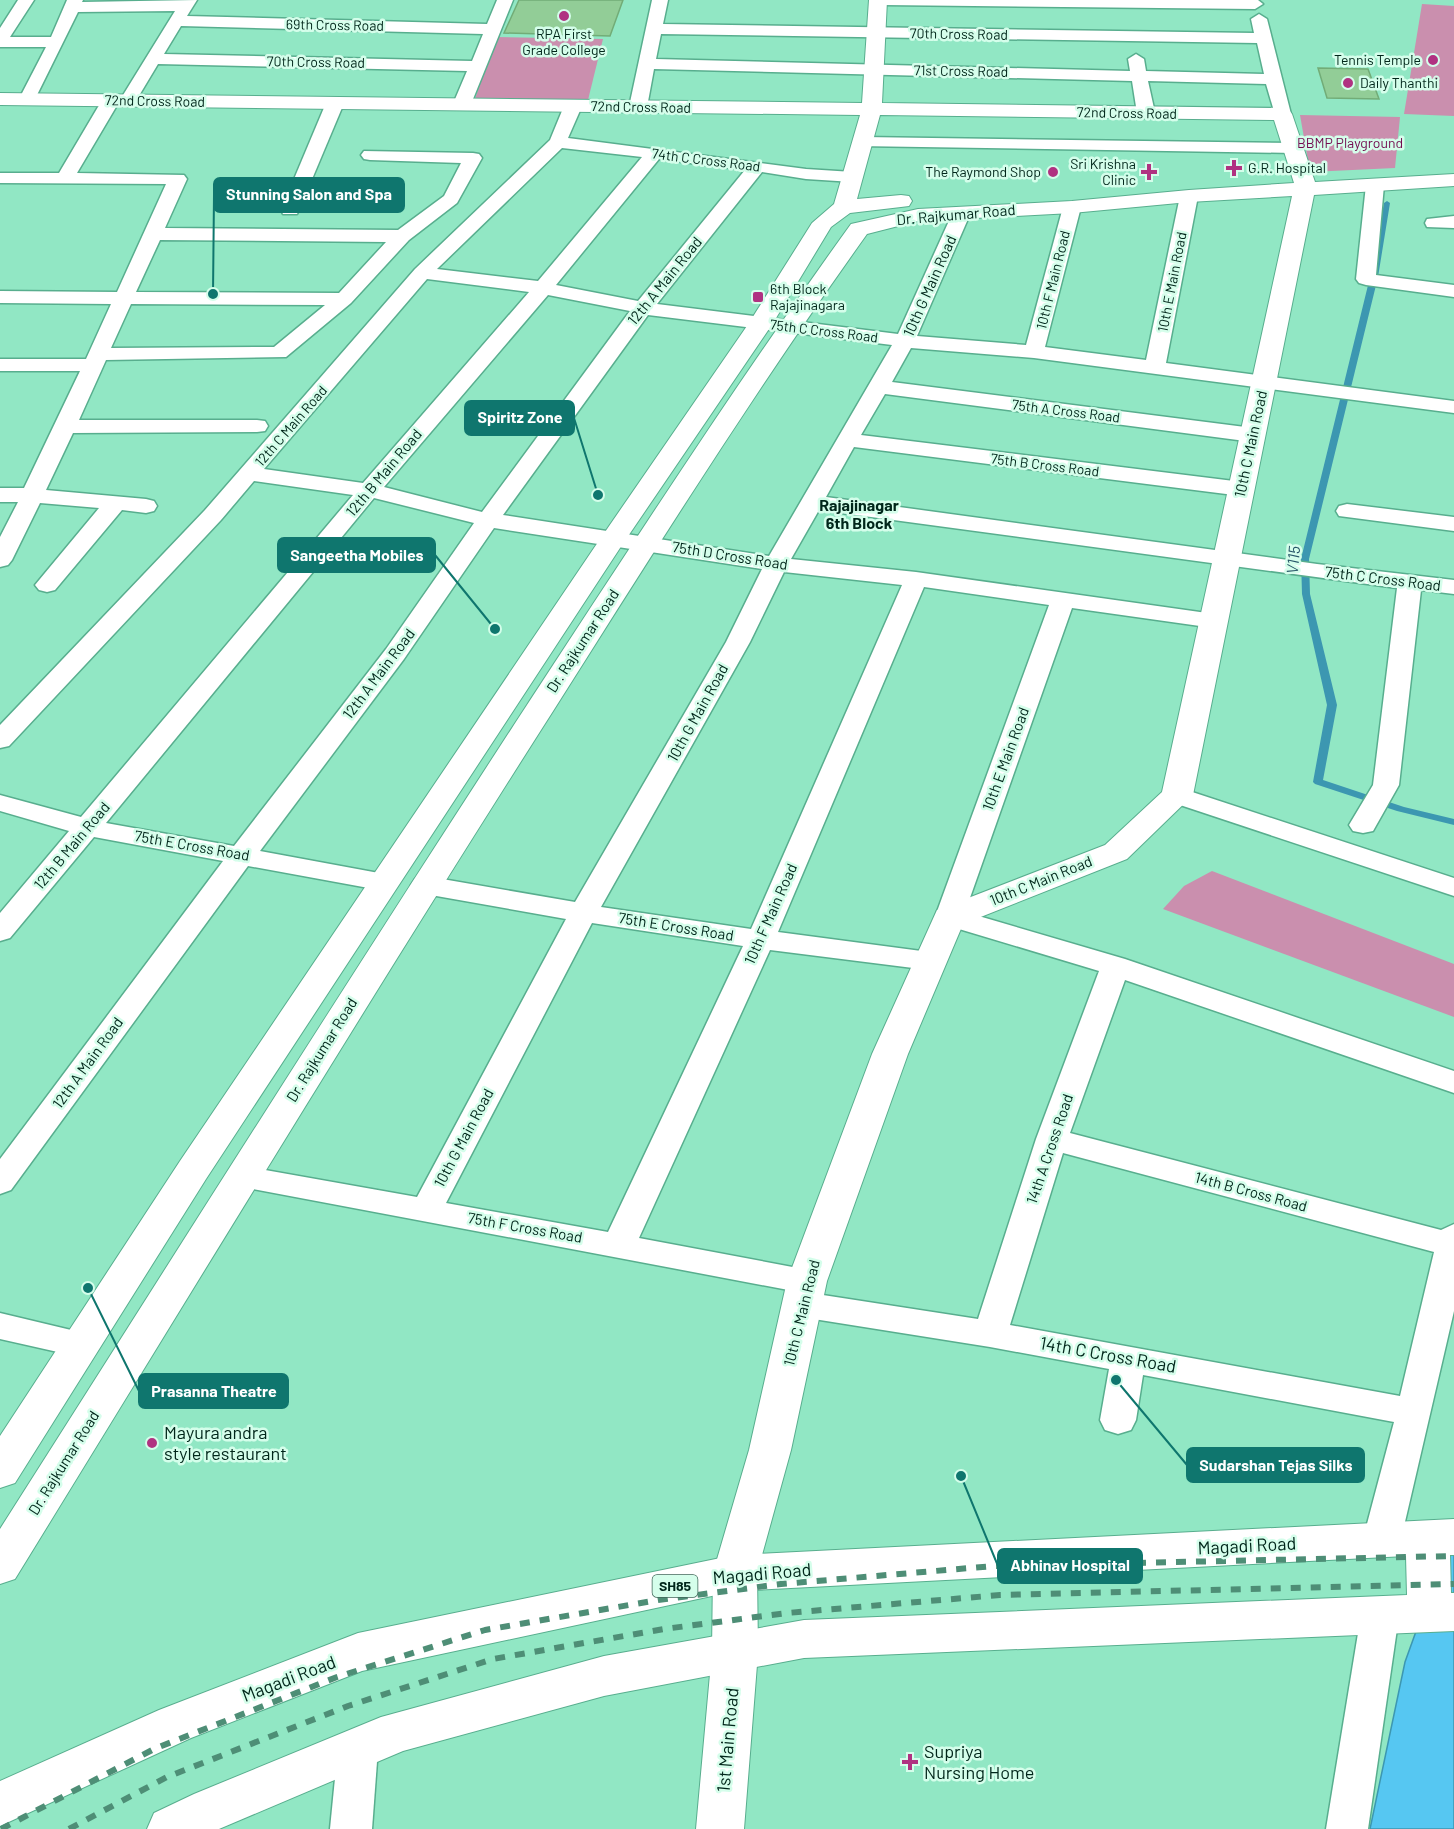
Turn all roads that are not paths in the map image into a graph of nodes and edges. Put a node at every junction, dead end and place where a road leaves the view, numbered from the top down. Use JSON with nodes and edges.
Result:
{"nodes":[{"id":1,"x":26,"y":0,"type":"edge"},
{"id":2,"x":506,"y":0,"type":"edge"},
{"id":3,"x":660,"y":0,"type":"edge"},
{"id":4,"x":878,"y":0,"type":"edge"},
{"id":5,"x":884,"y":0,"type":"edge"},
{"id":6,"x":1255,"y":2,"type":"edge"},
{"id":7,"x":188,"y":3,"type":"edge"},
{"id":8,"x":74,"y":4,"type":"edge"},
{"id":9,"x":1129,"y":16,"type":"edge"},
{"id":10,"x":177,"y":21,"type":"junction"},
{"id":11,"x":493,"y":29,"type":"junction"},
{"id":12,"x":654,"y":29,"type":"junction"},
{"id":13,"x":876,"y":33,"type":"junction"},
{"id":14,"x":1264,"y":38,"type":"junction"},
{"id":15,"x":0,"y":42,"type":"edge"},
{"id":16,"x":57,"y":42,"type":"junction"},
{"id":17,"x":153,"y":59,"type":"junction"},
{"id":18,"x":646,"y":64,"type":"junction"},
{"id":19,"x":478,"y":66,"type":"junction"},
{"id":20,"x":874,"y":69,"type":"junction"},
{"id":21,"x":1139,"y":76,"type":"junction"},
{"id":22,"x":1275,"y":79,"type":"junction"},
{"id":23,"x":27,"y":99,"type":"junction"},
{"id":24,"x":1,"y":100,"type":"edge"},
{"id":25,"x":128,"y":100,"type":"junction"},
{"id":26,"x":335,"y":103,"type":"junction"},
{"id":27,"x":462,"y":105,"type":"junction"},
{"id":28,"x":573,"y":106,"type":"junction"},
{"id":29,"x":638,"y":106,"type":"junction"},
{"id":30,"x":107,"y":108,"type":"dead end"},
{"id":31,"x":872,"y":110,"type":"junction"},
{"id":32,"x":1146,"y":113,"type":"junction"},
{"id":33,"x":1282,"y":114,"type":"junction"},
{"id":34,"x":863,"y":141,"type":"junction"},
{"id":35,"x":558,"y":142,"type":"junction"},
{"id":36,"x":1294,"y":148,"type":"junction"},
{"id":37,"x":654,"y":154,"type":"junction"},
{"id":38,"x":370,"y":155,"type":"dead end"},
{"id":39,"x":758,"y":166,"type":"junction"},
{"id":40,"x":1454,"y":170,"type":"edge"},
{"id":41,"x":853,"y":177,"type":"junction"},
{"id":42,"x":0,"y":178,"type":"edge"},
{"id":43,"x":65,"y":178,"type":"junction"},
{"id":44,"x":1454,"y":180,"type":"edge"},
{"id":45,"x":1375,"y":185,"type":"junction"},
{"id":46,"x":1305,"y":186,"type":"junction"},
{"id":47,"x":1189,"y":196,"type":"junction"},
{"id":48,"x":1072,"y":207,"type":"junction"},
{"id":49,"x":290,"y":210,"type":"dead end"},
{"id":50,"x":962,"y":212,"type":"junction"},
{"id":51,"x":856,"y":216,"type":"junction"},
{"id":52,"x":1454,"y":222,"type":"edge"},
{"id":53,"x":1434,"y":223,"type":"dead end"},
{"id":54,"x":152,"y":234,"type":"junction"},
{"id":55,"x":402,"y":236,"type":"junction"},
{"id":56,"x":422,"y":273,"type":"junction"},
{"id":57,"x":543,"y":288,"type":"junction"},
{"id":58,"x":1454,"y":291,"type":"edge"},
{"id":59,"x":0,"y":297,"type":"edge"},
{"id":60,"x":123,"y":298,"type":"junction"},
{"id":61,"x":344,"y":299,"type":"junction"},
{"id":62,"x":643,"y":308,"type":"junction"},
{"id":63,"x":775,"y":325,"type":"junction"},
{"id":64,"x":906,"y":341,"type":"junction"},
{"id":65,"x":1034,"y":352,"type":"junction"},
{"id":66,"x":95,"y":359,"type":"junction"},
{"id":67,"x":0,"y":365,"type":"edge"},
{"id":68,"x":1155,"y":368,"type":"junction"},
{"id":69,"x":1264,"y":382,"type":"junction"},
{"id":70,"x":880,"y":387,"type":"junction"},
{"id":71,"x":1454,"y":407,"type":"edge"},
{"id":72,"x":257,"y":426,"type":"dead end"},
{"id":73,"x":65,"y":427,"type":"junction"},
{"id":74,"x":1253,"y":435,"type":"junction"},
{"id":75,"x":849,"y":440,"type":"junction"},
{"id":76,"x":250,"y":474,"type":"junction"},
{"id":77,"x":1242,"y":489,"type":"junction"},
{"id":78,"x":369,"y":490,"type":"junction"},
{"id":79,"x":0,"y":495,"type":"edge"},
{"id":80,"x":32,"y":495,"type":"junction"},
{"id":81,"x":813,"y":502,"type":"junction"},
{"id":82,"x":115,"y":504,"type":"junction"},
{"id":83,"x":146,"y":507,"type":"dead end"},
{"id":84,"x":1347,"y":511,"type":"dead end"},
{"id":85,"x":488,"y":520,"type":"junction"},
{"id":86,"x":1454,"y":524,"type":"edge"},
{"id":87,"x":614,"y":539,"type":"junction"},
{"id":88,"x":646,"y":544,"type":"junction"},
{"id":89,"x":1225,"y":558,"type":"junction"},
{"id":90,"x":0,"y":560,"type":"edge"},
{"id":91,"x":776,"y":564,"type":"junction"},
{"id":92,"x":916,"y":579,"type":"junction"},
{"id":93,"x":1410,"y":582,"type":"junction"},
{"id":94,"x":47,"y":585,"type":"dead end"},
{"id":95,"x":1454,"y":587,"type":"edge"},
{"id":96,"x":1063,"y":601,"type":"junction"},
{"id":97,"x":1214,"y":621,"type":"junction"},
{"id":98,"x":0,"y":740,"type":"edge"},
{"id":99,"x":1177,"y":795,"type":"junction"},
{"id":100,"x":0,"y":803,"type":"edge"},
{"id":101,"x":1373,"y":809,"type":"dead end"},
{"id":102,"x":88,"y":828,"type":"junction"},
{"id":103,"x":242,"y":855,"type":"junction"},
{"id":104,"x":385,"y":882,"type":"junction"},
{"id":105,"x":425,"y":885,"type":"junction"},
{"id":106,"x":1454,"y":887,"type":"edge"},
{"id":107,"x":583,"y":914,"type":"junction"},
{"id":108,"x":949,"y":917,"type":"junction"},
{"id":109,"x":0,"y":932,"type":"edge"},
{"id":110,"x":760,"y":940,"type":"junction"},
{"id":111,"x":929,"y":961,"type":"junction"},
{"id":112,"x":1115,"y":966,"type":"junction"},
{"id":113,"x":1454,"y":1082,"type":"edge"},
{"id":114,"x":1052,"y":1139,"type":"junction"},
{"id":115,"x":243,"y":1177,"type":"junction"},
{"id":116,"x":0,"y":1182,"type":"edge"},
{"id":117,"x":426,"y":1210,"type":"junction"},
{"id":118,"x":1452,"y":1241,"type":"edge"},
{"id":119,"x":619,"y":1245,"type":"junction"},
{"id":120,"x":804,"y":1293,"type":"junction"},
{"id":121,"x":0,"y":1326,"type":"edge"},
{"id":122,"x":990,"y":1334,"type":"junction"},
{"id":123,"x":80,"y":1344,"type":"junction"},
{"id":124,"x":1128,"y":1358,"type":"junction"},
{"id":125,"x":1414,"y":1412,"type":"junction"},
{"id":126,"x":1118,"y":1420,"type":"dead end"},
{"id":127,"x":0,"y":1471,"type":"edge"},
{"id":128,"x":1441,"y":1538,"type":"edge"},
{"id":129,"x":1383,"y":1539,"type":"junction"},
{"id":130,"x":0,"y":1566,"type":"edge"},
{"id":131,"x":735,"y":1574,"type":"junction"},
{"id":132,"x":1418,"y":1613,"type":"edge"},
{"id":133,"x":735,"y":1652,"type":"junction"},
{"id":134,"x":358,"y":1748,"type":"junction"},
{"id":135,"x":0,"y":1804,"type":"edge"},
{"id":136,"x":171,"y":1829,"type":"edge"},
{"id":137,"x":351,"y":1829,"type":"edge"},
{"id":138,"x":720,"y":1829,"type":"edge"},
{"id":139,"x":1347,"y":1829,"type":"edge"}],
"edges":[{"from":1,"to":15,"type":"street"},
{"from":2,"to":11,"type":"street"},
{"from":3,"to":12,"type":"street"},
{"from":4,"to":13,"type":"main road"},
{"from":5,"to":9,"type":"street"},
{"from":6,"to":9,"type":"street"},
{"from":6,"to":14,"type":"street"},
{"from":7,"to":8,"type":"street"},
{"from":7,"to":10,"type":"street"},
{"from":8,"to":16,"type":"street"},
{"from":9,"to":13,"type":"street","name":"70th Cross Road"},
{"from":9,"to":14,"type":"street","name":"70th Cross Road"},
{"from":9,"to":21,"type":"street"},
{"from":10,"to":11,"type":"street","name":"69th Cross Road"},
{"from":10,"to":17,"type":"street"},
{"from":11,"to":19,"type":"street"},
{"from":12,"to":13,"type":"street","name":"70th Cross Road"},
{"from":12,"to":18,"type":"street"},
{"from":13,"to":20,"type":"main road"},
{"from":14,"to":22,"type":"street"},
{"from":15,"to":16,"type":"street"},
{"from":16,"to":23,"type":"street"},
{"from":17,"to":19,"type":"street","name":"70th Cross Road"},
{"from":17,"to":25,"type":"street"},
{"from":18,"to":20,"type":"street","name":"71st Cross Road"},
{"from":18,"to":29,"type":"street"},
{"from":19,"to":27,"type":"street"},
{"from":20,"to":21,"type":"street","name":"71st Cross Road"},
{"from":20,"to":31,"type":"main road"},
{"from":21,"to":22,"type":"street","name":"71st Cross Road"},
{"from":21,"to":32,"type":"street"},
{"from":22,"to":33,"type":"street"},
{"from":23,"to":24,"type":"main road","name":"72nd Cross Road"},
{"from":23,"to":25,"type":"main road","name":"72nd Cross Road"},
{"from":25,"to":26,"type":"main road","name":"72nd Cross Road"},
{"from":26,"to":27,"type":"main road","name":"72nd Cross Road"},
{"from":26,"to":49,"type":"street"},
{"from":27,"to":28,"type":"main road","name":"72nd Cross Road"},
{"from":28,"to":29,"type":"main road","name":"72nd Cross Road"},
{"from":28,"to":35,"type":"street","name":"12th C Main Road"},
{"from":29,"to":31,"type":"main road","name":"72nd Cross Road"},
{"from":30,"to":43,"type":"street"},
{"from":31,"to":32,"type":"main road","name":"72nd Cross Road"},
{"from":31,"to":34,"type":"main road"},
{"from":32,"to":33,"type":"main road","name":"72nd Cross Road"},
{"from":33,"to":36,"type":"main road"},
{"from":34,"to":36,"type":"street"},
{"from":34,"to":41,"type":"main road"},
{"from":35,"to":37,"type":"street","name":"74th C Cross Road"},
{"from":35,"to":56,"type":"street","name":"12th C Main Road"},
{"from":36,"to":46,"type":"main road"},
{"from":37,"to":39,"type":"street","name":"74th C Cross Road"},
{"from":37,"to":57,"type":"street","name":"12th B Main Road"},
{"from":38,"to":55,"type":"street"},
{"from":39,"to":41,"type":"street","name":"74th C Cross Road"},
{"from":39,"to":62,"type":"street","name":"12th A Main Road"},
{"from":40,"to":46,"type":"main road","name":"Dr. Rajkumar Road"},
{"from":41,"to":51,"type":"main road"},
{"from":42,"to":43,"type":"street"},
{"from":43,"to":54,"type":"street"},
{"from":44,"to":45,"type":"main road","name":"Dr. Rajkumar Road"},
{"from":45,"to":46,"type":"main road","name":"Dr. Rajkumar Road"},
{"from":45,"to":58,"type":"street"},
{"from":46,"to":47,"type":"main road","name":"Dr. Rajkumar Road"},
{"from":46,"to":51,"type":"main road","name":"Dr. Rajkumar Road"},
{"from":46,"to":69,"type":"main road","name":"10th C Main Road"},
{"from":47,"to":48,"type":"main road","name":"Dr. Rajkumar Road"},
{"from":47,"to":68,"type":"street","name":"10th E Main Road"},
{"from":48,"to":50,"type":"main road","name":"Dr. Rajkumar Road"},
{"from":48,"to":65,"type":"street","name":"10th F Main Road"},
{"from":50,"to":51,"type":"main road","name":"Dr. Rajkumar Road"},
{"from":50,"to":64,"type":"street","name":"10th G Main Road"},
{"from":51,"to":63,"type":"main road","name":"Dr. Rajkumar Road"},
{"from":52,"to":53,"type":"street"},
{"from":54,"to":55,"type":"street"},
{"from":54,"to":60,"type":"street"},
{"from":55,"to":61,"type":"street"},
{"from":56,"to":57,"type":"street","name":"75th C Cross Road"},
{"from":56,"to":76,"type":"street","name":"12th C Main Road"},
{"from":57,"to":62,"type":"street","name":"75th C Cross Road"},
{"from":57,"to":78,"type":"street","name":"12th B Main Road"},
{"from":59,"to":60,"type":"street"},
{"from":60,"to":61,"type":"street"},
{"from":60,"to":66,"type":"street"},
{"from":61,"to":66,"type":"street"},
{"from":62,"to":63,"type":"street","name":"75th C Cross Road"},
{"from":62,"to":85,"type":"street","name":"12th A Main Road"},
{"from":63,"to":64,"type":"street","name":"75th C Cross Road"},
{"from":63,"to":87,"type":"main road","name":"Dr. Rajkumar Road"},
{"from":63,"to":88,"type":"main road","name":"Dr. Rajkumar Road"},
{"from":64,"to":65,"type":"street","name":"75th C Cross Road"},
{"from":64,"to":70,"type":"street","name":"10th G Main Road"},
{"from":65,"to":68,"type":"street","name":"75th C Cross Road"},
{"from":66,"to":67,"type":"street"},
{"from":66,"to":73,"type":"street"},
{"from":68,"to":69,"type":"street","name":"75th C Cross Road"},
{"from":69,"to":71,"type":"street","name":"75th C Cross Road"},
{"from":69,"to":74,"type":"main road","name":"10th C Main Road"},
{"from":70,"to":74,"type":"street","name":"75th A Cross Road"},
{"from":70,"to":75,"type":"street","name":"10th G Main Road"},
{"from":72,"to":73,"type":"street"},
{"from":73,"to":80,"type":"street"},
{"from":74,"to":77,"type":"main road","name":"10th C Main Road"},
{"from":75,"to":77,"type":"street","name":"75th B Cross Road"},
{"from":75,"to":81,"type":"street","name":"10th G Main Road"},
{"from":76,"to":78,"type":"street","name":"75th D Cross Road"},
{"from":76,"to":98,"type":"street","name":"12th C Main Road"},
{"from":77,"to":89,"type":"main road","name":"10th C Main Road"},
{"from":78,"to":85,"type":"street","name":"75th D Cross Road"},
{"from":78,"to":102,"type":"street","name":"12th B Main Road"},
{"from":79,"to":80,"type":"street"},
{"from":80,"to":82,"type":"street"},
{"from":80,"to":90,"type":"street"},
{"from":81,"to":89,"type":"street","name":"75th C Cross Road"},
{"from":81,"to":91,"type":"street","name":"10th G Main Road"},
{"from":82,"to":83,"type":"street"},
{"from":82,"to":94,"type":"street"},
{"from":84,"to":86,"type":"street"},
{"from":85,"to":87,"type":"street","name":"75th D Cross Road"},
{"from":85,"to":103,"type":"street","name":"12th A Main Road"},
{"from":87,"to":88,"type":"street","name":"75th D Cross Road"},
{"from":87,"to":104,"type":"main road","name":"Dr. Rajkumar Road"},
{"from":88,"to":91,"type":"street","name":"75th D Cross Road"},
{"from":88,"to":105,"type":"main road","name":"Dr. Rajkumar Road"},
{"from":89,"to":93,"type":"street","name":"75th C Cross Road"},
{"from":89,"to":97,"type":"main road","name":"10th C Main Road"},
{"from":91,"to":92,"type":"street","name":"75th D Cross Road"},
{"from":91,"to":107,"type":"street","name":"10th G Main Road"},
{"from":92,"to":96,"type":"street","name":"75th D Cross Road"},
{"from":92,"to":110,"type":"street","name":"10th F Main Road"},
{"from":93,"to":95,"type":"street","name":"75th C Cross Road"},
{"from":93,"to":101,"type":"street"},
{"from":96,"to":97,"type":"street","name":"75th D Cross Road"},
{"from":96,"to":108,"type":"street","name":"10th E Main Road"},
{"from":97,"to":99,"type":"main road","name":"10th C Main Road"},
{"from":99,"to":106,"type":"street"},
{"from":99,"to":108,"type":"main road","name":"10th C Main Road"},
{"from":100,"to":102,"type":"street","name":"75th E Cross Road"},
{"from":102,"to":103,"type":"street","name":"75th E Cross Road"},
{"from":102,"to":109,"type":"street","name":"12th B Main Road"},
{"from":103,"to":104,"type":"street","name":"75th E Cross Road"},
{"from":103,"to":116,"type":"street","name":"12th A Main Road"},
{"from":104,"to":123,"type":"main road","name":"Dr. Rajkumar Road"},
{"from":105,"to":107,"type":"street","name":"75th E Cross Road"},
{"from":105,"to":115,"type":"main road","name":"Dr. Rajkumar Road"},
{"from":107,"to":110,"type":"street","name":"75th E Cross Road"},
{"from":107,"to":117,"type":"street","name":"10th G Main Road"},
{"from":108,"to":111,"type":"main road","name":"10th C Main Road"},
{"from":108,"to":112,"type":"street"},
{"from":110,"to":111,"type":"street","name":"75th E Cross Road"},
{"from":110,"to":119,"type":"street","name":"10th F Main Road"},
{"from":111,"to":120,"type":"main road","name":"10th C Main Road"},
{"from":112,"to":113,"type":"street"},
{"from":112,"to":114,"type":"street","name":"14th A Cross Road"},
{"from":114,"to":118,"type":"street","name":"14th B Cross Road"},
{"from":114,"to":122,"type":"street","name":"14th A Cross Road"},
{"from":115,"to":117,"type":"street","name":"75th F Cross Road"},
{"from":115,"to":130,"type":"main road","name":"Dr. Rajkumar Road"},
{"from":117,"to":119,"type":"street","name":"75th F Cross Road"},
{"from":118,"to":125,"type":"street"},
{"from":119,"to":120,"type":"street","name":"75th F Cross Road"},
{"from":120,"to":122,"type":"street","name":"14th C Cross Road"},
{"from":120,"to":131,"type":"main road","name":"10th C Main Road"},
{"from":121,"to":123,"type":"street"},
{"from":122,"to":124,"type":"street","name":"14th C Cross Road"},
{"from":123,"to":127,"type":"main road","name":"Dr. Rajkumar Road"},
{"from":124,"to":125,"type":"street","name":"14th C Cross Road"},
{"from":124,"to":126,"type":"street"},
{"from":125,"to":129,"type":"street"},
{"from":128,"to":129,"type":"main road","name":"Magadi Road","number":"SH85"},
{"from":128,"to":132,"type":"main road"},
{"from":129,"to":131,"type":"main road","name":"Magadi Road","number":"SH85"},
{"from":131,"to":133,"type":"main road","name":"10th C Main Road"},
{"from":131,"to":135,"type":"main road","name":"Magadi Road","number":"SH85"},
{"from":132,"to":133,"type":"main road"},
{"from":132,"to":139,"type":"street"},
{"from":133,"to":134,"type":"main road"},
{"from":133,"to":138,"type":"main road","name":"1st Main Road"},
{"from":134,"to":136,"type":"main road"},
{"from":134,"to":137,"type":"street"}]}
